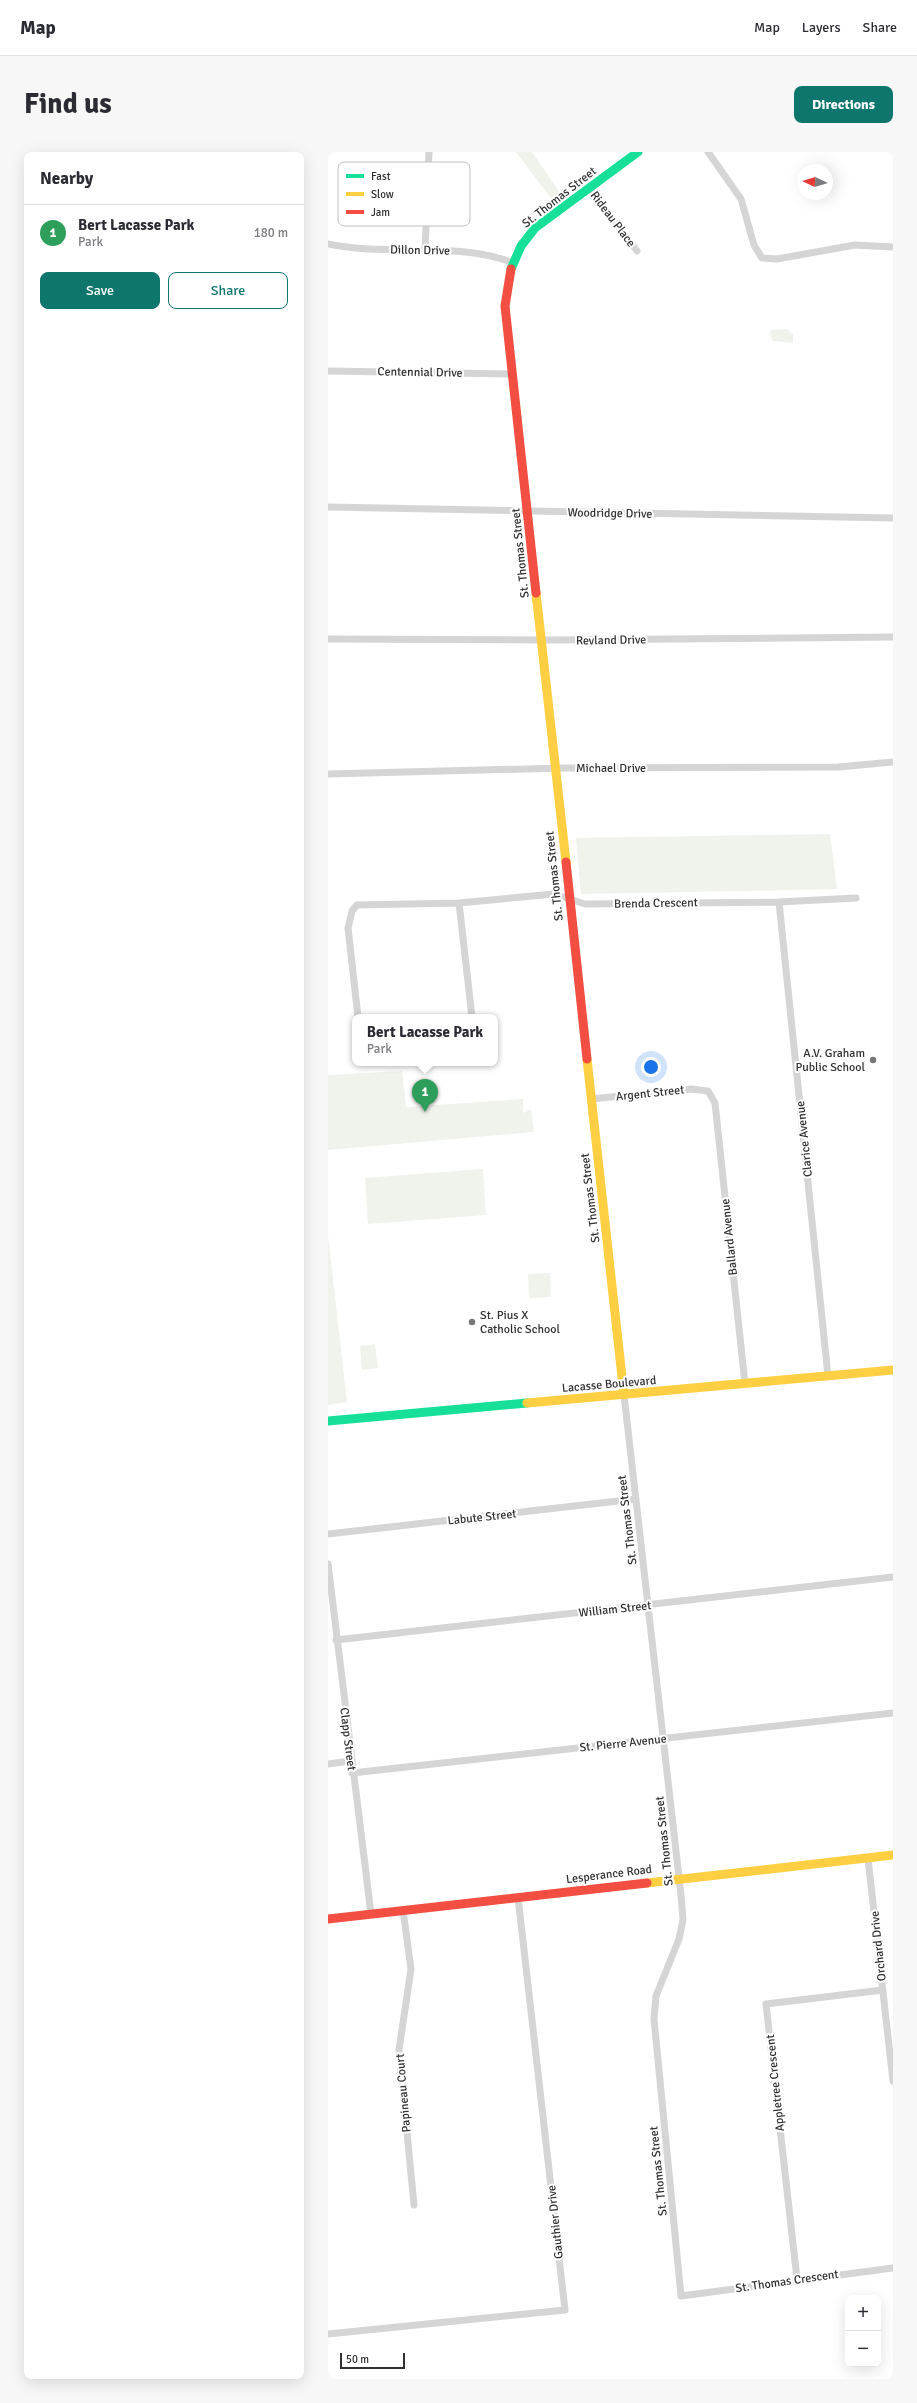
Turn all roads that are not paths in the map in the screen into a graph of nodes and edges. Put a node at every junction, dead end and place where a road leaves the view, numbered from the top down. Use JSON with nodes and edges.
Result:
{"nodes":[{"id":1,"x":429,"y":152,"type":"edge"},
{"id":2,"x":638,"y":152,"type":"edge"},
{"id":3,"x":708,"y":152,"type":"edge"},
{"id":4,"x":429,"y":162,"type":"edge"},
{"id":5,"x":589,"y":188,"type":"junction"},
{"id":6,"x":426,"y":226,"type":"edge"},
{"id":7,"x":328,"y":244,"type":"edge"},
{"id":8,"x":893,"y":247,"type":"edge"},
{"id":9,"x":425,"y":251,"type":"junction"},
{"id":10,"x":637,"y":251,"type":"dead end"},
{"id":11,"x":511,"y":262,"type":"junction"},
{"id":12,"x":328,"y":371,"type":"edge"},
{"id":13,"x":512,"y":374,"type":"junction"},
{"id":14,"x":328,"y":507,"type":"edge"},
{"id":15,"x":527,"y":511,"type":"junction"},
{"id":16,"x":893,"y":518,"type":"edge"},
{"id":17,"x":893,"y":637,"type":"edge"},
{"id":18,"x":328,"y":639,"type":"edge"},
{"id":19,"x":541,"y":640,"type":"junction"},
{"id":20,"x":893,"y":762,"type":"edge"},
{"id":21,"x":554,"y":769,"type":"junction"},
{"id":22,"x":328,"y":774,"type":"edge"},
{"id":23,"x":856,"y":898,"type":"dead end"},
{"id":24,"x":569,"y":899,"type":"junction"},
{"id":25,"x":779,"y":902,"type":"junction"},
{"id":26,"x":459,"y":903,"type":"junction"},
{"id":27,"x":358,"y":1014,"type":"edge"},
{"id":28,"x":472,"y":1014,"type":"edge"},
{"id":29,"x":708,"y":1091,"type":"joint"},
{"id":30,"x":591,"y":1099,"type":"junction"},
{"id":31,"x":893,"y":1370,"type":"edge"},
{"id":32,"x":828,"y":1376,"type":"junction"},
{"id":33,"x":744,"y":1384,"type":"junction"},
{"id":34,"x":624,"y":1395,"type":"junction"},
{"id":35,"x":328,"y":1421,"type":"edge"},
{"id":36,"x":636,"y":1499,"type":"junction"},
{"id":37,"x":328,"y":1534,"type":"edge"},
{"id":38,"x":328,"y":1564,"type":"edge"},
{"id":39,"x":893,"y":1577,"type":"edge"},
{"id":40,"x":649,"y":1605,"type":"junction"},
{"id":41,"x":336,"y":1640,"type":"junction"},
{"id":42,"x":893,"y":1713,"type":"edge"},
{"id":43,"x":665,"y":1739,"type":"junction"},
{"id":44,"x":350,"y":1762,"type":"junction"},
{"id":45,"x":328,"y":1764,"type":"edge"},
{"id":46,"x":352,"y":1773,"type":"junction"},
{"id":47,"x":893,"y":1856,"type":"edge"},
{"id":48,"x":868,"y":1859,"type":"junction"},
{"id":49,"x":679,"y":1878,"type":"junction"},
{"id":50,"x":518,"y":1897,"type":"junction"},
{"id":51,"x":403,"y":1910,"type":"junction"},
{"id":52,"x":371,"y":1914,"type":"junction"},
{"id":53,"x":328,"y":1919,"type":"edge"},
{"id":54,"x":883,"y":1990,"type":"junction"},
{"id":55,"x":893,"y":2081,"type":"edge"},
{"id":56,"x":414,"y":2205,"type":"dead end"},
{"id":57,"x":893,"y":2268,"type":"edge"},
{"id":58,"x":797,"y":2279,"type":"junction"},
{"id":59,"x":681,"y":2296,"type":"joint"},
{"id":60,"x":328,"y":2334,"type":"edge"}],
"edges":[{"from":1,"to":4,"type":"street"},
{"from":2,"to":5,"type":"street","name":"St. Thomas Street"},
{"from":3,"to":8,"type":"street"},
{"from":5,"to":10,"type":"street","name":"Rideau Place"},
{"from":5,"to":11,"type":"street","name":"St. Thomas Street"},
{"from":6,"to":9,"type":"street"},
{"from":7,"to":9,"type":"street","name":"Dillon Drive"},
{"from":9,"to":11,"type":"street","name":"Dillon Drive"},
{"from":11,"to":13,"type":"street","name":"St. Thomas Street"},
{"from":12,"to":13,"type":"street","name":"Centennial Drive"},
{"from":13,"to":15,"type":"street","name":"St. Thomas Street"},
{"from":14,"to":15,"type":"street","name":"Woodridge Drive"},
{"from":15,"to":16,"type":"street","name":"Woodridge Drive"},
{"from":15,"to":19,"type":"street","name":"St. Thomas Street"},
{"from":17,"to":19,"type":"street","name":"Revland Drive"},
{"from":18,"to":19,"type":"street","name":"Revland Drive"},
{"from":19,"to":21,"type":"street","name":"St. Thomas Street"},
{"from":20,"to":21,"type":"street","name":"Michael Drive"},
{"from":21,"to":22,"type":"street","name":"Michael Drive"},
{"from":21,"to":24,"type":"street","name":"St. Thomas Street"},
{"from":23,"to":25,"type":"street","name":"Brenda Crescent"},
{"from":24,"to":25,"type":"street","name":"Brenda Crescent"},
{"from":24,"to":26,"type":"street","name":"Brenda Crescent"},
{"from":24,"to":30,"type":"street","name":"St. Thomas Street"},
{"from":25,"to":32,"type":"street","name":"Clarice Avenue"},
{"from":26,"to":27,"type":"street","name":"Brenda Crescent"},
{"from":26,"to":28,"type":"street"},
{"from":29,"to":30,"type":"street","name":"Argent Street"},
{"from":29,"to":33,"type":"street","name":"Ballard Avenue"},
{"from":30,"to":34,"type":"street","name":"St. Thomas Street"},
{"from":31,"to":32,"type":"street","name":"Lacasse Boulevard"},
{"from":32,"to":33,"type":"street","name":"Lacasse Boulevard"},
{"from":33,"to":34,"type":"street","name":"Lacasse Boulevard"},
{"from":34,"to":35,"type":"street","name":"Lacasse Boulevard"},
{"from":34,"to":36,"type":"street","name":"St. Thomas Street"},
{"from":36,"to":37,"type":"street","name":"Labute Street"},
{"from":36,"to":40,"type":"street","name":"St. Thomas Street"},
{"from":38,"to":41,"type":"street","name":"Clapp Street"},
{"from":39,"to":40,"type":"street","name":"William Street"},
{"from":40,"to":41,"type":"street","name":"William Street"},
{"from":40,"to":43,"type":"street","name":"St. Thomas Street"},
{"from":41,"to":44,"type":"street","name":"Clapp Street"},
{"from":42,"to":43,"type":"street","name":"St. Pierre Avenue"},
{"from":43,"to":46,"type":"street","name":"St. Pierre Avenue"},
{"from":43,"to":49,"type":"street","name":"St. Thomas Street"},
{"from":44,"to":45,"type":"street"},
{"from":44,"to":46,"type":"street","name":"Clapp Street"},
{"from":46,"to":52,"type":"street","name":"Clapp Street"},
{"from":47,"to":48,"type":"street","name":"Lesperance Road"},
{"from":48,"to":49,"type":"street","name":"Lesperance Road"},
{"from":48,"to":54,"type":"street","name":"Orchard Drive"},
{"from":49,"to":50,"type":"street","name":"Lesperance Road"},
{"from":49,"to":59,"type":"street","name":"St. Thomas Street"},
{"from":50,"to":51,"type":"street","name":"Lesperance Road"},
{"from":50,"to":60,"type":"street","name":"Gauthier Drive"},
{"from":51,"to":52,"type":"street","name":"Lesperance Road"},
{"from":51,"to":56,"type":"street","name":"Papineau Court"},
{"from":52,"to":53,"type":"street","name":"Lesperance Road"},
{"from":54,"to":55,"type":"street","name":"Orchard Drive"},
{"from":54,"to":58,"type":"street","name":"Appletree Crescent"},
{"from":57,"to":58,"type":"street","name":"St. Thomas Crescent"},
{"from":58,"to":59,"type":"street","name":"St. Thomas Crescent"}]}
